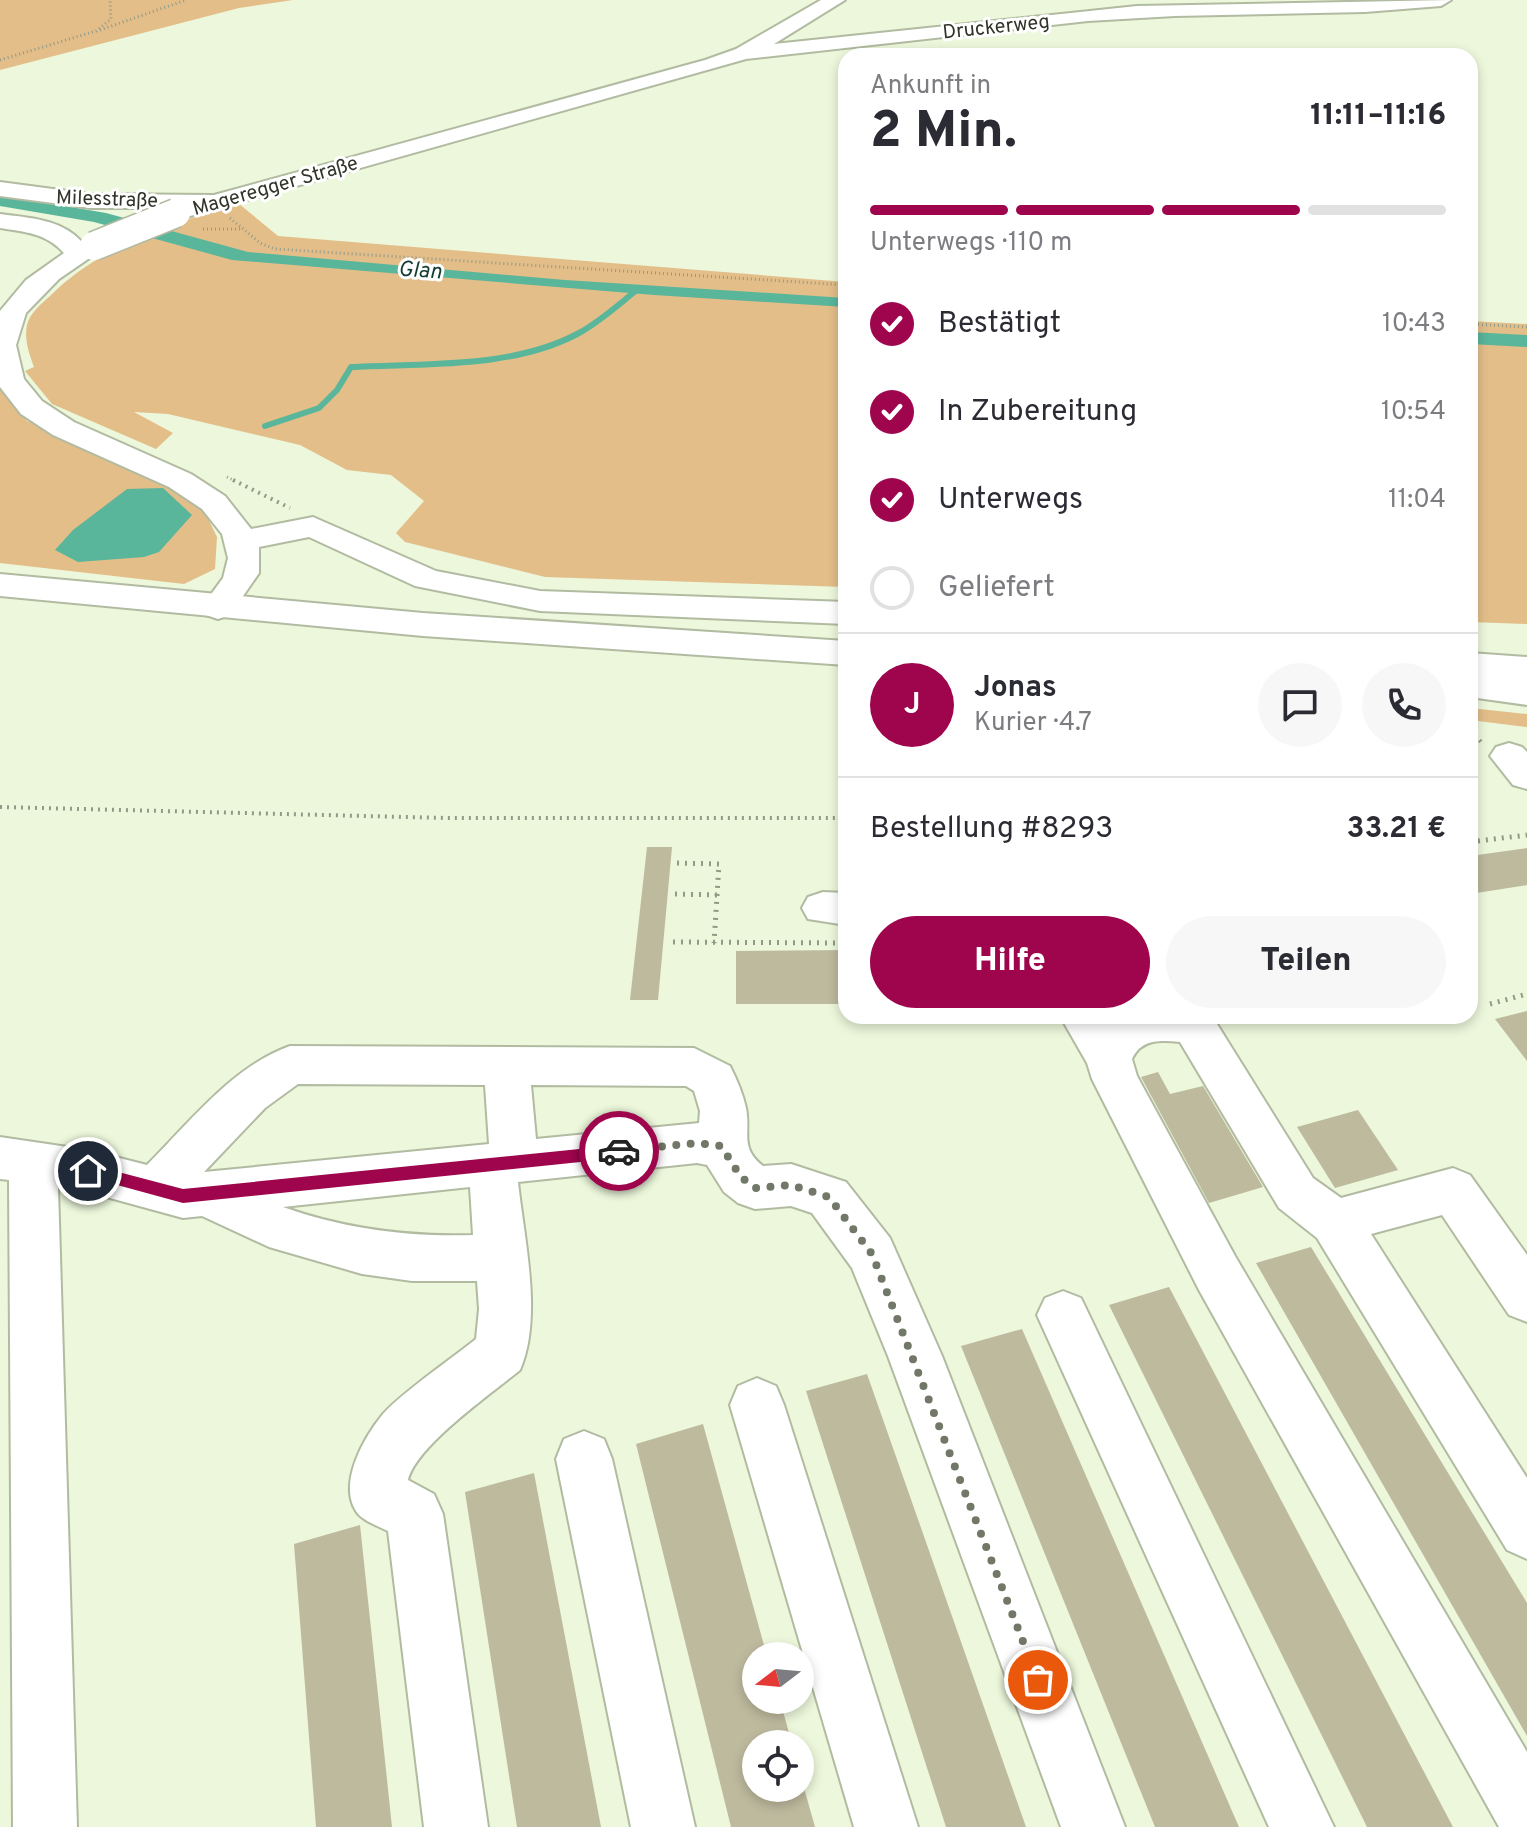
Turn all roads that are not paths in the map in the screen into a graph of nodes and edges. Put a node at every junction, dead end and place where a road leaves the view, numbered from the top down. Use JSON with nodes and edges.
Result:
{"nodes":[{"id":1,"x":835,"y":0,"type":"edge"},
{"id":2,"x":1441,"y":0,"type":"edge"},
{"id":3,"x":743,"y":53,"type":"junction"},
{"id":4,"x":0,"y":189,"type":"edge"},
{"id":5,"x":213,"y":203,"type":"junction"},
{"id":6,"x":0,"y":221,"type":"edge"},
{"id":7,"x":86,"y":250,"type":"junction"},
{"id":8,"x":242,"y":541,"type":"junction"},
{"id":9,"x":0,"y":585,"type":"edge"},
{"id":10,"x":218,"y":608,"type":"junction"},
{"id":11,"x":838,"y":613,"type":"edge"},
{"id":12,"x":838,"y":653,"type":"edge"},
{"id":13,"x":1478,"y":665,"type":"edge"},
{"id":14,"x":1527,"y":669,"type":"edge"},
{"id":15,"x":1478,"y":686,"type":"edge"},
{"id":16,"x":1527,"y":692,"type":"edge"},
{"id":17,"x":1156,"y":1024,"type":"edge"},
{"id":18,"x":1193,"y":1024,"type":"edge"},
{"id":19,"x":1095,"y":1037,"type":"edge"},
{"id":20,"x":507,"y":1068,"type":"junction"},
{"id":21,"x":721,"y":1146,"type":"junction"},
{"id":22,"x":16,"y":1160,"type":"edge"},
{"id":23,"x":503,"y":1163,"type":"junction"},
{"id":24,"x":156,"y":1189,"type":"junction"},
{"id":25,"x":208,"y":1193,"type":"junction"},
{"id":26,"x":1335,"y":1222,"type":"junction"},
{"id":27,"x":500,"y":1257,"type":"junction"},
{"id":28,"x":1527,"y":1298,"type":"edge"},
{"id":29,"x":1063,"y":1315,"type":"dead end"},
{"id":30,"x":757,"y":1405,"type":"dead end"},
{"id":31,"x":584,"y":1459,"type":"dead end"},
{"id":32,"x":1527,"y":1530,"type":"edge"},
{"id":33,"x":1527,"y":1814,"type":"edge"},
{"id":34,"x":45,"y":1827,"type":"edge"},
{"id":35,"x":456,"y":1827,"type":"edge"},
{"id":36,"x":663,"y":1827,"type":"edge"},
{"id":37,"x":886,"y":1827,"type":"edge"},
{"id":38,"x":1093,"y":1827,"type":"edge"},
{"id":39,"x":1302,"y":1827,"type":"edge"}],
"edges":[{"from":1,"to":3,"type":"street","name":"Mageregger Straße"},
{"from":2,"to":3,"type":"street","name":"Druckerweg"},
{"from":3,"to":5,"type":"street","name":"Mageregger Straße"},
{"from":4,"to":5,"type":"street","name":"Milesstraße"},
{"from":5,"to":7,"type":"street","name":"Mageregger Straße","bridge":true},
{"from":6,"to":7,"type":"street"},
{"from":7,"to":8,"type":"street","name":"Mageregger Straße"},
{"from":8,"to":10,"type":"street"},
{"from":8,"to":11,"type":"street"},
{"from":9,"to":10,"type":"main road"},
{"from":10,"to":12,"type":"main road"},
{"from":13,"to":14,"type":"street"},
{"from":15,"to":16,"type":"main road"},
{"from":17,"to":19,"type":"street"},
{"from":18,"to":26,"type":"street"},
{"from":19,"to":33,"type":"street"},
{"from":20,"to":21,"type":"street"},
{"from":20,"to":23,"type":"street"},
{"from":20,"to":24,"type":"street"},
{"from":21,"to":23,"type":"street"},
{"from":21,"to":38,"type":"street"},
{"from":22,"to":24,"type":"street"},
{"from":22,"to":34,"type":"street"},
{"from":23,"to":25,"type":"street"},
{"from":23,"to":27,"type":"street"},
{"from":24,"to":25,"type":"street"},
{"from":25,"to":27,"type":"street"},
{"from":26,"to":28,"type":"street"},
{"from":26,"to":32,"type":"street"},
{"from":27,"to":35,"type":"street"},
{"from":29,"to":39,"type":"street"},
{"from":30,"to":37,"type":"street"},
{"from":31,"to":36,"type":"street"}]}
